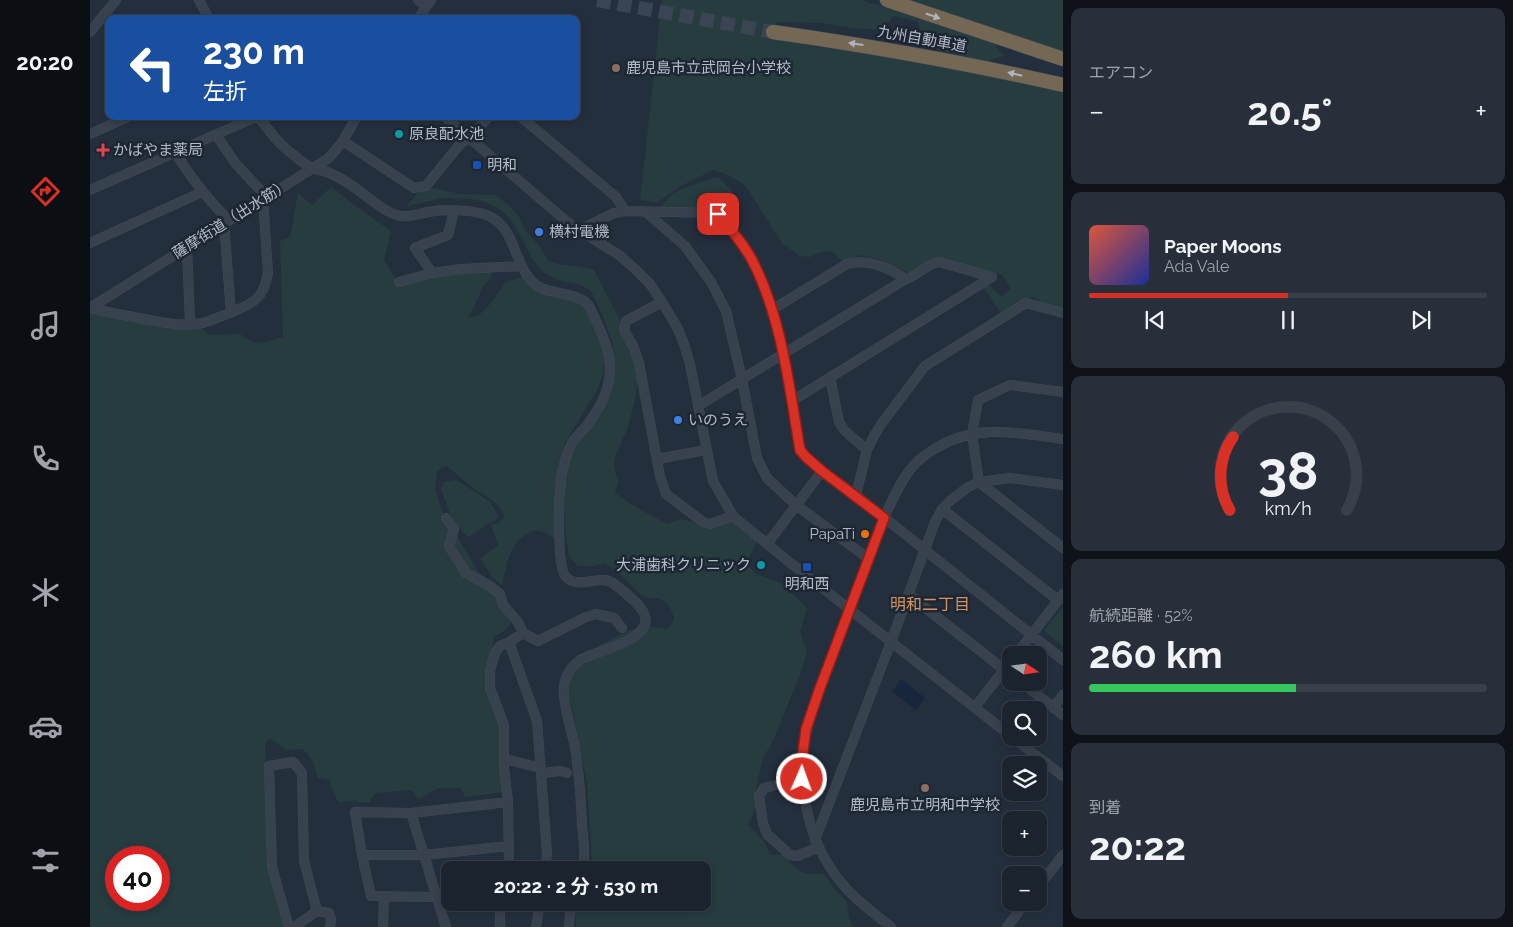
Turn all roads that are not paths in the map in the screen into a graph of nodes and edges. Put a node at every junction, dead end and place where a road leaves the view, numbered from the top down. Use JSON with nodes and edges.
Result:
{"nodes":[{"id":1,"x":116,"y":0,"type":"edge"},
{"id":2,"x":418,"y":0,"type":"edge"},
{"id":3,"x":887,"y":0,"type":"edge"},
{"id":4,"x":203,"y":1,"type":"edge"},
{"id":5,"x":429,"y":3,"type":"edge"},
{"id":6,"x":208,"y":15,"type":"edge"},
{"id":7,"x":421,"y":15,"type":"edge"},
{"id":8,"x":90,"y":32,"type":"edge"},
{"id":9,"x":773,"y":32,"type":"tunnel mouth"},
{"id":10,"x":1063,"y":59,"type":"edge"},
{"id":11,"x":1063,"y":85,"type":"edge"},
{"id":12,"x":121,"y":120,"type":"edge"},
{"id":13,"x":249,"y":120,"type":"edge"},
{"id":14,"x":261,"y":120,"type":"edge"},
{"id":15,"x":355,"y":120,"type":"edge"},
{"id":16,"x":449,"y":120,"type":"edge"},
{"id":17,"x":486,"y":120,"type":"edge"},
{"id":18,"x":525,"y":120,"type":"edge"},
{"id":19,"x":90,"y":134,"type":"edge"},
{"id":20,"x":216,"y":135,"type":"junction"},
{"id":21,"x":470,"y":138,"type":"junction"},
{"id":22,"x":343,"y":141,"type":"junction"},
{"id":23,"x":176,"y":153,"type":"junction"},
{"id":24,"x":312,"y":168,"type":"junction"},
{"id":25,"x":90,"y":190,"type":"edge"},
{"id":26,"x":202,"y":192,"type":"junction"},
{"id":27,"x":264,"y":197,"type":"junction"},
{"id":28,"x":454,"y":211,"type":"junction"},
{"id":29,"x":625,"y":211,"type":"junction"},
{"id":30,"x":648,"y":213,"type":"junction"},
{"id":31,"x":226,"y":222,"type":"junction"},
{"id":32,"x":579,"y":230,"type":"junction"},
{"id":33,"x":90,"y":243,"type":"edge"},
{"id":34,"x":187,"y":247,"type":"junction"},
{"id":35,"x":522,"y":266,"type":"junction"},
{"id":36,"x":432,"y":273,"type":"junction"},
{"id":37,"x":906,"y":279,"type":"junction"},
{"id":38,"x":399,"y":282,"type":"dead end"},
{"id":39,"x":662,"y":302,"type":"junction"},
{"id":40,"x":90,"y":308,"type":"edge"},
{"id":41,"x":772,"y":308,"type":"junction"},
{"id":42,"x":231,"y":312,"type":"junction"},
{"id":43,"x":1063,"y":313,"type":"edge"},
{"id":44,"x":190,"y":324,"type":"junction"},
{"id":45,"x":783,"y":355,"type":"junction"},
{"id":46,"x":830,"y":377,"type":"junction"},
{"id":47,"x":742,"y":378,"type":"junction"},
{"id":48,"x":1063,"y":392,"type":"edge"},
{"id":49,"x":792,"y":401,"type":"junction"},
{"id":50,"x":698,"y":406,"type":"junction"},
{"id":51,"x":972,"y":434,"type":"junction"},
{"id":52,"x":1063,"y":439,"type":"edge"},
{"id":53,"x":706,"y":450,"type":"junction"},
{"id":54,"x":868,"y":450,"type":"junction"},
{"id":55,"x":657,"y":459,"type":"junction"},
{"id":56,"x":822,"y":471,"type":"junction"},
{"id":57,"x":979,"y":482,"type":"junction"},
{"id":58,"x":1063,"y":485,"type":"edge"},
{"id":59,"x":856,"y":495,"type":"junction"},
{"id":60,"x":796,"y":506,"type":"junction"},
{"id":61,"x":942,"y":508,"type":"junction"},
{"id":62,"x":733,"y":516,"type":"junction"},
{"id":63,"x":446,"y":518,"type":"dead end"},
{"id":64,"x":884,"y":518,"type":"junction"},
{"id":65,"x":767,"y":544,"type":"junction"},
{"id":66,"x":1063,"y":548,"type":"edge"},
{"id":67,"x":925,"y":551,"type":"junction"},
{"id":68,"x":869,"y":559,"type":"junction"},
{"id":69,"x":909,"y":595,"type":"junction"},
{"id":70,"x":1061,"y":597,"type":"edge"},
{"id":71,"x":850,"y":609,"type":"junction"},
{"id":72,"x":622,"y":628,"type":"dead end"},
{"id":73,"x":523,"y":633,"type":"junction"},
{"id":74,"x":1032,"y":634,"type":"junction"},
{"id":75,"x":509,"y":642,"type":"junction"},
{"id":76,"x":891,"y":642,"type":"junction"},
{"id":77,"x":1023,"y":646,"type":"edge"},
{"id":78,"x":1063,"y":660,"type":"edge"},
{"id":79,"x":1002,"y":667,"type":"edge"},
{"id":80,"x":1002,"y":678,"type":"edge"},
{"id":81,"x":1032,"y":691,"type":"edge"},
{"id":82,"x":1063,"y":695,"type":"edge"},
{"id":83,"x":975,"y":707,"type":"junction"},
{"id":84,"x":1054,"y":708,"type":"junction"},
{"id":85,"x":1063,"y":715,"type":"edge"},
{"id":86,"x":1002,"y":729,"type":"edge"},
{"id":87,"x":1024,"y":746,"type":"edge"},
{"id":88,"x":504,"y":759,"type":"junction"},
{"id":89,"x":541,"y":771,"type":"junction"},
{"id":90,"x":567,"y":773,"type":"dead end"},
{"id":91,"x":1063,"y":776,"type":"edge"},
{"id":92,"x":802,"y":779,"type":"junction"},
{"id":93,"x":508,"y":802,"type":"junction"},
{"id":94,"x":412,"y":813,"type":"junction"},
{"id":95,"x":817,"y":844,"type":"junction"},
{"id":96,"x":509,"y":846,"type":"junction"},
{"id":97,"x":362,"y":855,"type":"junction"},
{"id":98,"x":424,"y":855,"type":"junction"},
{"id":99,"x":1063,"y":855,"type":"edge"},
{"id":100,"x":510,"y":861,"type":"edge"},
{"id":101,"x":546,"y":861,"type":"edge"},
{"id":102,"x":584,"y":861,"type":"edge"},
{"id":103,"x":1047,"y":876,"type":"edge"},
{"id":104,"x":384,"y":896,"type":"junction"},
{"id":105,"x":436,"y":897,"type":"junction"},
{"id":106,"x":441,"y":897,"type":"edge"},
{"id":107,"x":317,"y":911,"type":"junction"},
{"id":108,"x":500,"y":911,"type":"edge"},
{"id":109,"x":539,"y":911,"type":"edge"},
{"id":110,"x":571,"y":911,"type":"edge"},
{"id":111,"x":1019,"y":911,"type":"edge"},
{"id":112,"x":886,"y":925,"type":"edge"},
{"id":113,"x":289,"y":927,"type":"edge"},
{"id":114,"x":294,"y":927,"type":"edge"},
{"id":115,"x":330,"y":927,"type":"edge"},
{"id":116,"x":383,"y":927,"type":"edge"},
{"id":117,"x":446,"y":927,"type":"edge"},
{"id":118,"x":500,"y":927,"type":"edge"},
{"id":119,"x":536,"y":927,"type":"edge"},
{"id":120,"x":568,"y":927,"type":"edge"},
{"id":121,"x":1007,"y":927,"type":"edge"}],
"edges":[{"from":1,"to":8,"type":"street"},
{"from":2,"to":5,"type":"street"},
{"from":3,"to":10,"type":"highway","name":"九州自動車道","one_way":true},
{"from":4,"to":6,"type":"street"},
{"from":5,"to":7,"type":"street"},
{"from":11,"to":9,"type":"highway","name":"九州自動車道","one_way":true},
{"from":12,"to":19,"type":"street"},
{"from":13,"to":20,"type":"street"},
{"from":14,"to":24,"type":"street"},
{"from":15,"to":22,"type":"street","name":"薩摩街道（出水筋）"},
{"from":16,"to":21,"type":"street"},
{"from":17,"to":21,"type":"street"},
{"from":18,"to":29,"type":"street"},
{"from":20,"to":23,"type":"street"},
{"from":20,"to":27,"type":"street"},
{"from":21,"to":22,"type":"street"},
{"from":21,"to":32,"type":"street"},
{"from":22,"to":24,"type":"street","name":"薩摩街道（出水筋）"},
{"from":23,"to":25,"type":"street"},
{"from":23,"to":26,"type":"street"},
{"from":24,"to":27,"type":"street","name":"薩摩街道（出水筋）"},
{"from":24,"to":28,"type":"street"},
{"from":26,"to":31,"type":"street"},
{"from":26,"to":33,"type":"street"},
{"from":27,"to":31,"type":"street","name":"薩摩街道（出水筋）"},
{"from":27,"to":42,"type":"street"},
{"from":28,"to":35,"type":"street"},
{"from":28,"to":36,"type":"street"},
{"from":29,"to":30,"type":"street"},
{"from":29,"to":32,"type":"street"},
{"from":30,"to":41,"type":"street"},
{"from":30,"to":47,"type":"street"},
{"from":31,"to":34,"type":"street","name":"薩摩街道（出水筋）"},
{"from":31,"to":42,"type":"street"},
{"from":32,"to":39,"type":"street"},
{"from":34,"to":40,"type":"street","name":"薩摩街道（出水筋）"},
{"from":34,"to":44,"type":"street"},
{"from":35,"to":36,"type":"street"},
{"from":35,"to":102,"type":"street"},
{"from":36,"to":38,"type":"street"},
{"from":37,"to":41,"type":"street"},
{"from":37,"to":45,"type":"street"},
{"from":37,"to":46,"type":"street"},
{"from":39,"to":50,"type":"street"},
{"from":39,"to":55,"type":"street"},
{"from":40,"to":44,"type":"street"},
{"from":41,"to":45,"type":"street"},
{"from":42,"to":44,"type":"street"},
{"from":43,"to":54,"type":"street"},
{"from":45,"to":47,"type":"street"},
{"from":45,"to":49,"type":"street"},
{"from":46,"to":49,"type":"street"},
{"from":46,"to":54,"type":"street"},
{"from":47,"to":50,"type":"street"},
{"from":47,"to":60,"type":"street"},
{"from":48,"to":51,"type":"street"},
{"from":49,"to":56,"type":"street"},
{"from":50,"to":53,"type":"street"},
{"from":51,"to":52,"type":"street"},
{"from":51,"to":57,"type":"street"},
{"from":51,"to":64,"type":"street"},
{"from":53,"to":55,"type":"street"},
{"from":53,"to":62,"type":"street"},
{"from":54,"to":59,"type":"street"},
{"from":55,"to":62,"type":"street"},
{"from":56,"to":59,"type":"street"},
{"from":56,"to":60,"type":"street"},
{"from":57,"to":58,"type":"street"},
{"from":57,"to":61,"type":"street"},
{"from":57,"to":66,"type":"street"},
{"from":59,"to":64,"type":"street"},
{"from":60,"to":65,"type":"street"},
{"from":60,"to":68,"type":"street"},
{"from":61,"to":67,"type":"street"},
{"from":61,"to":70,"type":"street"},
{"from":62,"to":65,"type":"street"},
{"from":63,"to":73,"type":"street"},
{"from":64,"to":67,"type":"street"},
{"from":64,"to":68,"type":"street"},
{"from":65,"to":71,"type":"street"},
{"from":67,"to":69,"type":"street"},
{"from":67,"to":74,"type":"street"},
{"from":68,"to":71,"type":"street"},
{"from":69,"to":76,"type":"street"},
{"from":69,"to":79,"type":"street"},
{"from":70,"to":74,"type":"street"},
{"from":71,"to":76,"type":"street"},
{"from":71,"to":92,"type":"street"},
{"from":72,"to":73,"type":"street"},
{"from":73,"to":75,"type":"street"},
{"from":74,"to":77,"type":"street"},
{"from":74,"to":78,"type":"street"},
{"from":75,"to":88,"type":"street"},
{"from":75,"to":89,"type":"street"},
{"from":76,"to":83,"type":"street"},
{"from":76,"to":95,"type":"street"},
{"from":80,"to":83,"type":"street"},
{"from":81,"to":84,"type":"street"},
{"from":82,"to":84,"type":"street"},
{"from":83,"to":86,"type":"street"},
{"from":84,"to":85,"type":"street"},
{"from":87,"to":91,"type":"street"},
{"from":88,"to":89,"type":"street"},
{"from":88,"to":93,"type":"street"},
{"from":89,"to":90,"type":"street"},
{"from":89,"to":101,"type":"street"},
{"from":92,"to":95,"type":"street"},
{"from":92,"to":95,"type":"street"},
{"from":93,"to":94,"type":"street"},
{"from":93,"to":96,"type":"street"},
{"from":94,"to":97,"type":"street"},
{"from":94,"to":98,"type":"street"},
{"from":95,"to":112,"type":"street"},
{"from":96,"to":98,"type":"street"},
{"from":96,"to":100,"type":"street"},
{"from":97,"to":98,"type":"street"},
{"from":97,"to":104,"type":"street"},
{"from":98,"to":105,"type":"street"},
{"from":99,"to":103,"type":"street"},
{"from":104,"to":105,"type":"street"},
{"from":104,"to":116,"type":"street"},
{"from":105,"to":106,"type":"street"},
{"from":105,"to":117,"type":"street"},
{"from":107,"to":113,"type":"street"},
{"from":107,"to":114,"type":"street"},
{"from":107,"to":115,"type":"street"},
{"from":108,"to":118,"type":"street"},
{"from":109,"to":119,"type":"street"},
{"from":110,"to":120,"type":"street"},
{"from":111,"to":121,"type":"street"}]}
